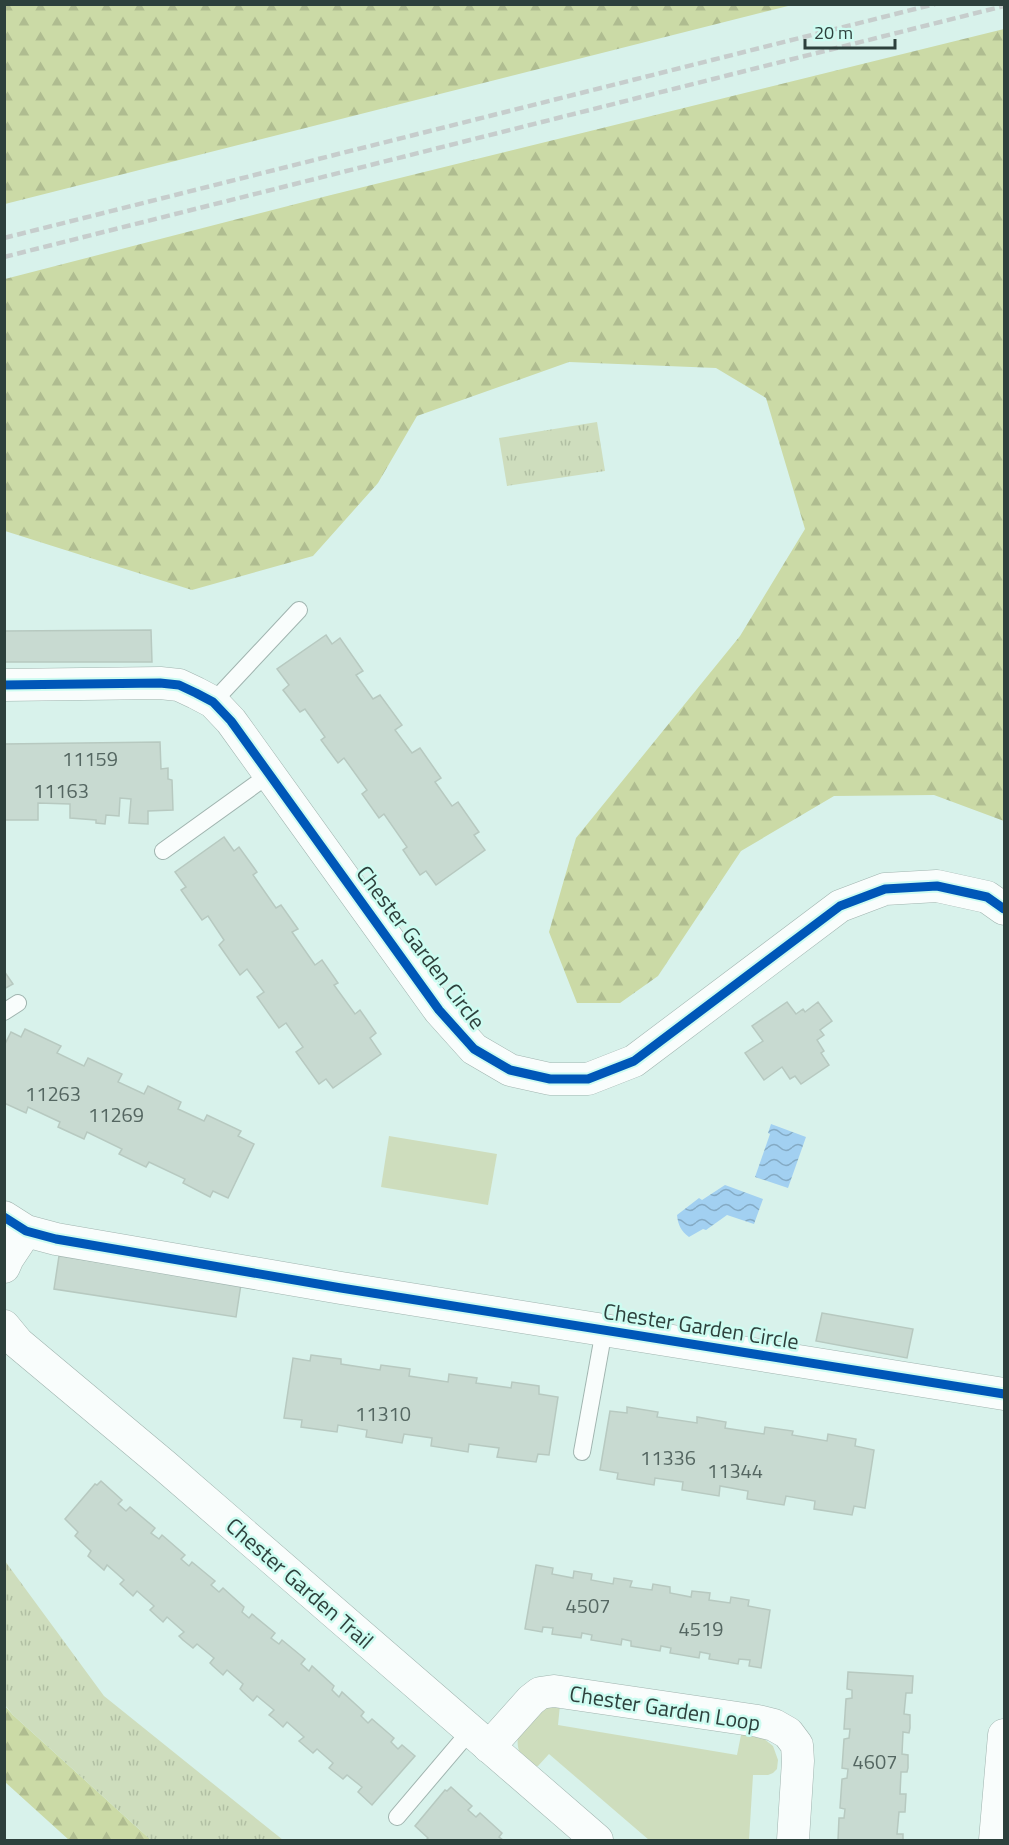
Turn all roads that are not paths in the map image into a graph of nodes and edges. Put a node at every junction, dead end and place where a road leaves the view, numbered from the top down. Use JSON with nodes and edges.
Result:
{"nodes":[{"id":1,"x":299,"y":610,"type":"dead end"},
{"id":2,"x":4,"y":685,"type":"edge"},
{"id":3,"x":213,"y":702,"type":"junction"},
{"id":4,"x":270,"y":774,"type":"junction"},
{"id":5,"x":164,"y":850,"type":"dead end"},
{"id":6,"x":1005,"y":909,"type":"edge"},
{"id":7,"x":15,"y":1224,"type":"edge"},
{"id":8,"x":4,"y":1267,"type":"edge"},
{"id":9,"x":4,"y":1326,"type":"edge"},
{"id":10,"x":604,"y":1330,"type":"junction"},
{"id":11,"x":1005,"y":1394,"type":"edge"},
{"id":12,"x":582,"y":1452,"type":"dead end"},
{"id":13,"x":1005,"y":1735,"type":"edge"},
{"id":14,"x":479,"y":1739,"type":"junction"},
{"id":15,"x":397,"y":1817,"type":"dead end"},
{"id":16,"x":597,"y":1840,"type":"edge"},
{"id":17,"x":793,"y":1840,"type":"edge"},
{"id":18,"x":995,"y":1840,"type":"edge"}],
"edges":[{"from":1,"to":3,"type":"lane"},
{"from":2,"to":3,"type":"street","name":"Chester Garden Circle"},
{"from":3,"to":4,"type":"street","name":"Chester Garden Circle"},
{"from":4,"to":5,"type":"lane"},
{"from":4,"to":6,"type":"street","name":"Chester Garden Circle"},
{"from":7,"to":8,"type":"street"},
{"from":7,"to":10,"type":"street","name":"Chester Garden Circle"},
{"from":9,"to":14,"type":"street","name":"Chester Garden Trail"},
{"from":10,"to":11,"type":"street","name":"Chester Garden Circle"},
{"from":10,"to":12,"type":"lane"},
{"from":13,"to":18,"type":"street"},
{"from":14,"to":15,"type":"lane"},
{"from":14,"to":16,"type":"street","name":"Chester Garden Trail"},
{"from":14,"to":17,"type":"street","name":"Chester Garden Loop"}]}
